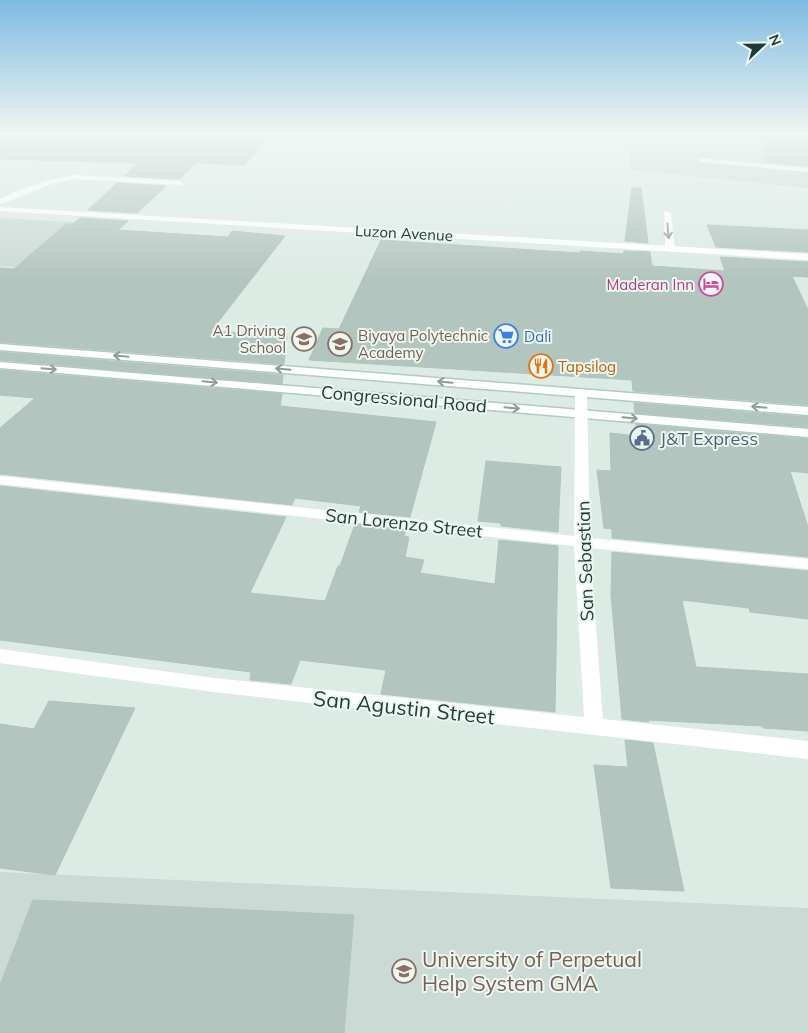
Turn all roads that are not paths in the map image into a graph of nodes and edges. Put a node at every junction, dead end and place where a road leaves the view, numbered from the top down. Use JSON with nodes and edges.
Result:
{"nodes":[{"id":1,"x":41,"y":182,"type":"edge"},
{"id":2,"x":168,"y":182,"type":"edge"},
{"id":3,"x":180,"y":183,"type":"dead end"},
{"id":4,"x":0,"y":202,"type":"edge"},
{"id":5,"x":0,"y":209,"type":"edge"},
{"id":6,"x":667,"y":213,"type":"dead end"},
{"id":7,"x":670,"y":249,"type":"junction"},
{"id":8,"x":808,"y":257,"type":"edge"},
{"id":9,"x":0,"y":347,"type":"edge"},
{"id":10,"x":0,"y":365,"type":"edge"},
{"id":11,"x":581,"y":393,"type":"junction"},
{"id":12,"x":808,"y":411,"type":"edge"},
{"id":13,"x":581,"y":414,"type":"junction"},
{"id":14,"x":808,"y":433,"type":"edge"},
{"id":15,"x":0,"y":480,"type":"edge"},
{"id":16,"x":582,"y":542,"type":"junction"},
{"id":17,"x":808,"y":564,"type":"edge"},
{"id":18,"x":0,"y":656,"type":"edge"},
{"id":19,"x":594,"y":728,"type":"junction"},
{"id":20,"x":808,"y":750,"type":"edge"}],
"edges":[{"from":1,"to":4,"type":"street"},
{"from":2,"to":3,"type":"street"},
{"from":5,"to":7,"type":"street","name":"Luzon Avenue"},
{"from":6,"to":7,"type":"street","one_way":true},
{"from":7,"to":8,"type":"street","name":"Luzon Avenue"},
{"from":11,"to":9,"type":"street","name":"Congressional Road","one_way":true},
{"from":10,"to":13,"type":"street","name":"Congressional Road","one_way":true},
{"from":12,"to":11,"type":"street","name":"Congressional Road","one_way":true},
{"from":11,"to":13,"type":"street","name":"San Sebastian"},
{"from":13,"to":14,"type":"street","name":"Congressional Road","one_way":true},
{"from":13,"to":16,"type":"street","name":"San Sebastian"},
{"from":15,"to":16,"type":"street","name":"San Lorenzo Street"},
{"from":16,"to":17,"type":"street","name":"San Lorenzo Street"},
{"from":16,"to":19,"type":"street","name":"San Sebastian"},
{"from":18,"to":19,"type":"street","name":"San Agustin Street"},
{"from":19,"to":20,"type":"street","name":"San Agustin Street"}]}
